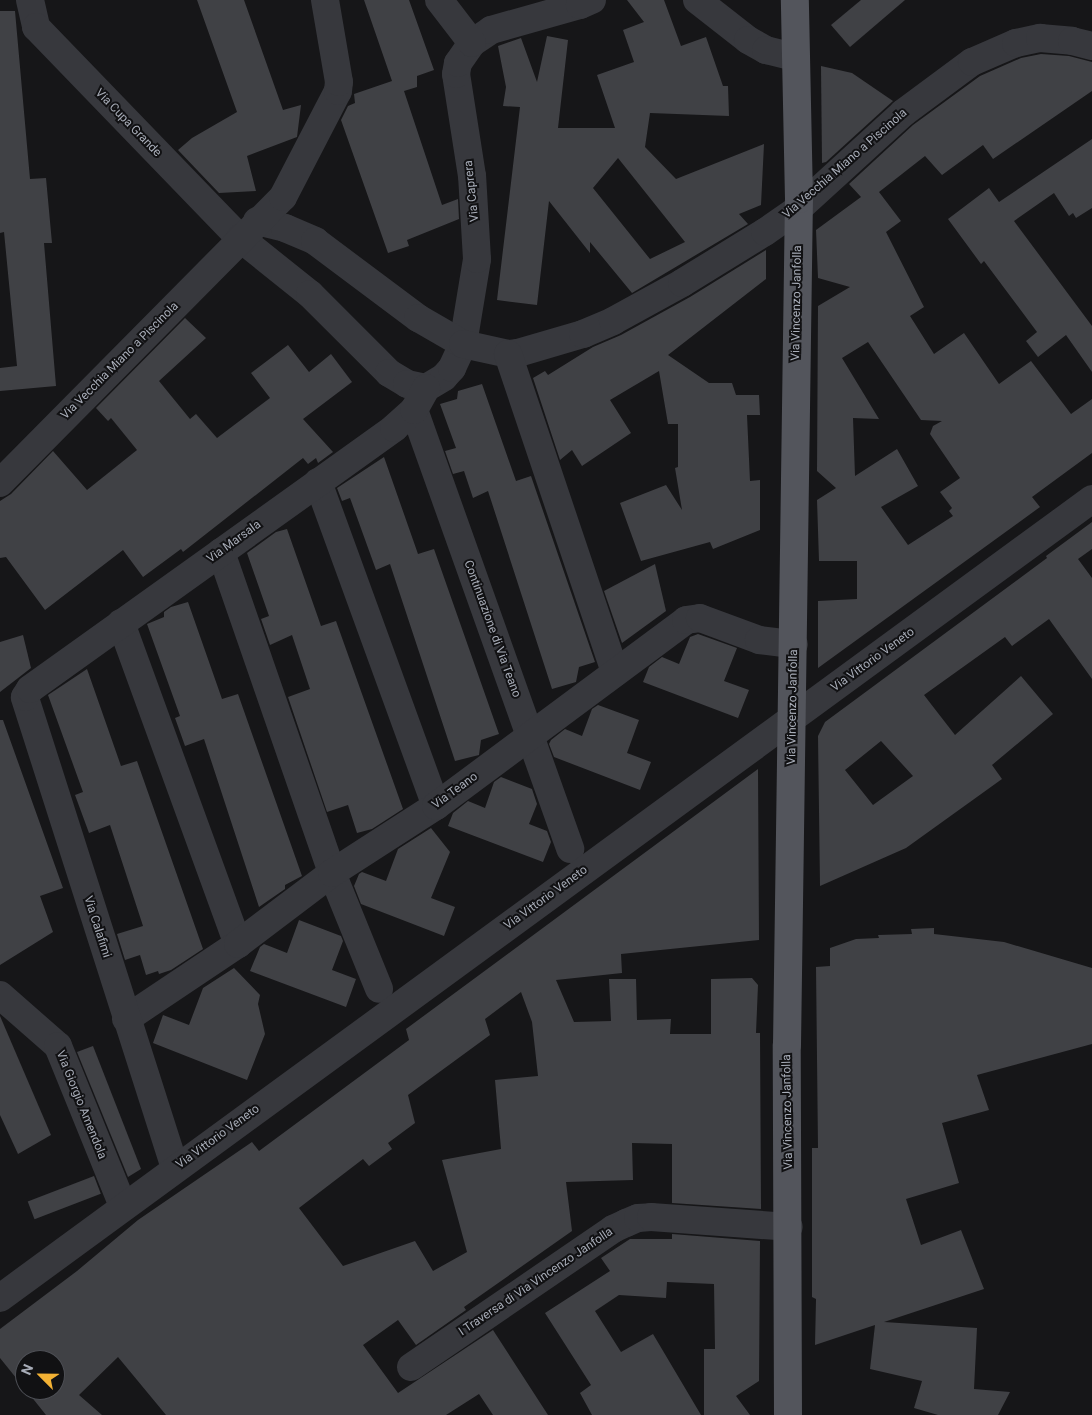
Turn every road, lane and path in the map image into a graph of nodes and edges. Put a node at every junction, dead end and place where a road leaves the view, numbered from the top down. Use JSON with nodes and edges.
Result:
{"nodes":[{"id":1,"x":30,"y":0,"type":"edge"},
{"id":2,"x":325,"y":0,"type":"edge"},
{"id":3,"x":440,"y":0,"type":"edge"},
{"id":4,"x":592,"y":0,"type":"edge"},
{"id":5,"x":697,"y":0,"type":"edge"},
{"id":6,"x":795,"y":0,"type":"edge"},
{"id":7,"x":472,"y":43,"type":"junction"},
{"id":8,"x":1092,"y":46,"type":"edge"},
{"id":9,"x":795,"y":57,"type":"junction"},
{"id":10,"x":798,"y":209,"type":"junction"},
{"id":11,"x":249,"y":230,"type":"junction"},
{"id":12,"x":470,"y":347,"type":"junction"},
{"id":13,"x":508,"y":354,"type":"junction"},
{"id":14,"x":420,"y":399,"type":"junction"},
{"id":15,"x":318,"y":482,"type":"junction"},
{"id":16,"x":0,"y":483,"type":"edge"},
{"id":17,"x":1092,"y":499,"type":"edge"},
{"id":18,"x":220,"y":552,"type":"junction"},
{"id":19,"x":121,"y":623,"type":"junction"},
{"id":20,"x":794,"y":644,"type":"junction"},
{"id":21,"x":615,"y":672,"type":"junction"},
{"id":22,"x":33,"y":687,"type":"joint"},
{"id":23,"x":793,"y":718,"type":"junction"},
{"id":24,"x":530,"y":736,"type":"junction"},
{"id":25,"x":436,"y":806,"type":"junction"},
{"id":26,"x":570,"y":849,"type":"dead end"},
{"id":27,"x":332,"y":873,"type":"junction"},
{"id":28,"x":238,"y":944,"type":"junction"},
{"id":29,"x":379,"y":989,"type":"dead end"},
{"id":30,"x":0,"y":996,"type":"edge"},
{"id":31,"x":126,"y":1019,"type":"junction"},
{"id":32,"x":175,"y":1168,"type":"junction"},
{"id":33,"x":123,"y":1206,"type":"junction"},
{"id":34,"x":789,"y":1227,"type":"junction"},
{"id":35,"x":0,"y":1298,"type":"edge"},
{"id":36,"x":411,"y":1367,"type":"dead end"},
{"id":37,"x":788,"y":1415,"type":"edge"}],
"edges":[{"from":1,"to":11,"type":"street","name":"Via Cupa Grande"},
{"from":2,"to":11,"type":"street","name":"Via Vecchia Miano a Piscinola"},
{"from":3,"to":7,"type":"street"},
{"from":4,"to":7,"type":"street","name":"Via Caprera"},
{"from":5,"to":9,"type":"street"},
{"from":6,"to":9,"type":"main road","name":"Via Vincenzo Janfolla"},
{"from":7,"to":12,"type":"street","name":"Via Caprera"},
{"from":8,"to":10,"type":"street","name":"Via Vecchia Miano a Piscinola"},
{"from":9,"to":10,"type":"main road","name":"Via Vincenzo Janfolla"},
{"from":10,"to":13,"type":"street","name":"Via Vecchia Miano a Piscinola"},
{"from":10,"to":20,"type":"main road","name":"Via Vincenzo Janfolla"},
{"from":11,"to":12,"type":"street","name":"Via Vecchia Miano a Piscinola"},
{"from":11,"to":14,"type":"street"},
{"from":11,"to":16,"type":"street","name":"Via Vecchia Miano a Piscinola"},
{"from":12,"to":13,"type":"street","name":"Via Vecchia Miano a Piscinola"},
{"from":12,"to":14,"type":"street"},
{"from":13,"to":21,"type":"street"},
{"from":14,"to":15,"type":"street","name":"Via Marsala"},
{"from":14,"to":24,"type":"street","name":"Continuazione di Via Teano"},
{"from":15,"to":18,"type":"street","name":"Via Marsala"},
{"from":15,"to":25,"type":"street"},
{"from":17,"to":23,"type":"street","name":"Via Vittorio Veneto"},
{"from":18,"to":19,"type":"street","name":"Via Marsala"},
{"from":18,"to":27,"type":"street"},
{"from":19,"to":22,"type":"street","name":"Via Marsala"},
{"from":19,"to":28,"type":"street"},
{"from":20,"to":21,"type":"street","name":"Via Teano"},
{"from":20,"to":23,"type":"main road","name":"Via Vincenzo Janfolla"},
{"from":21,"to":24,"type":"street","name":"Via Teano"},
{"from":22,"to":31,"type":"street","name":"Via Calafimi"},
{"from":23,"to":32,"type":"street","name":"Via Vittorio Veneto"},
{"from":23,"to":34,"type":"main road","name":"Via Vincenzo Janfolla"},
{"from":24,"to":25,"type":"street","name":"Via Teano"},
{"from":24,"to":26,"type":"street","name":"Continuazione di Via Teano"},
{"from":25,"to":27,"type":"street","name":"Via Teano"},
{"from":27,"to":28,"type":"street","name":"Via Teano"},
{"from":27,"to":29,"type":"street"},
{"from":28,"to":31,"type":"street","name":"Via Teano"},
{"from":30,"to":33,"type":"street","name":"Via Giorgio Amendola"},
{"from":31,"to":32,"type":"street","name":"Via Calafimi"},
{"from":32,"to":33,"type":"street","name":"Via Vittorio Veneto"},
{"from":33,"to":35,"type":"street","name":"Via Vittorio Veneto"},
{"from":34,"to":36,"type":"street","name":"I Traversa di Via Vincenzo Janfolla"},
{"from":34,"to":37,"type":"main road","name":"Via Vincenzo Janfolla"}]}
